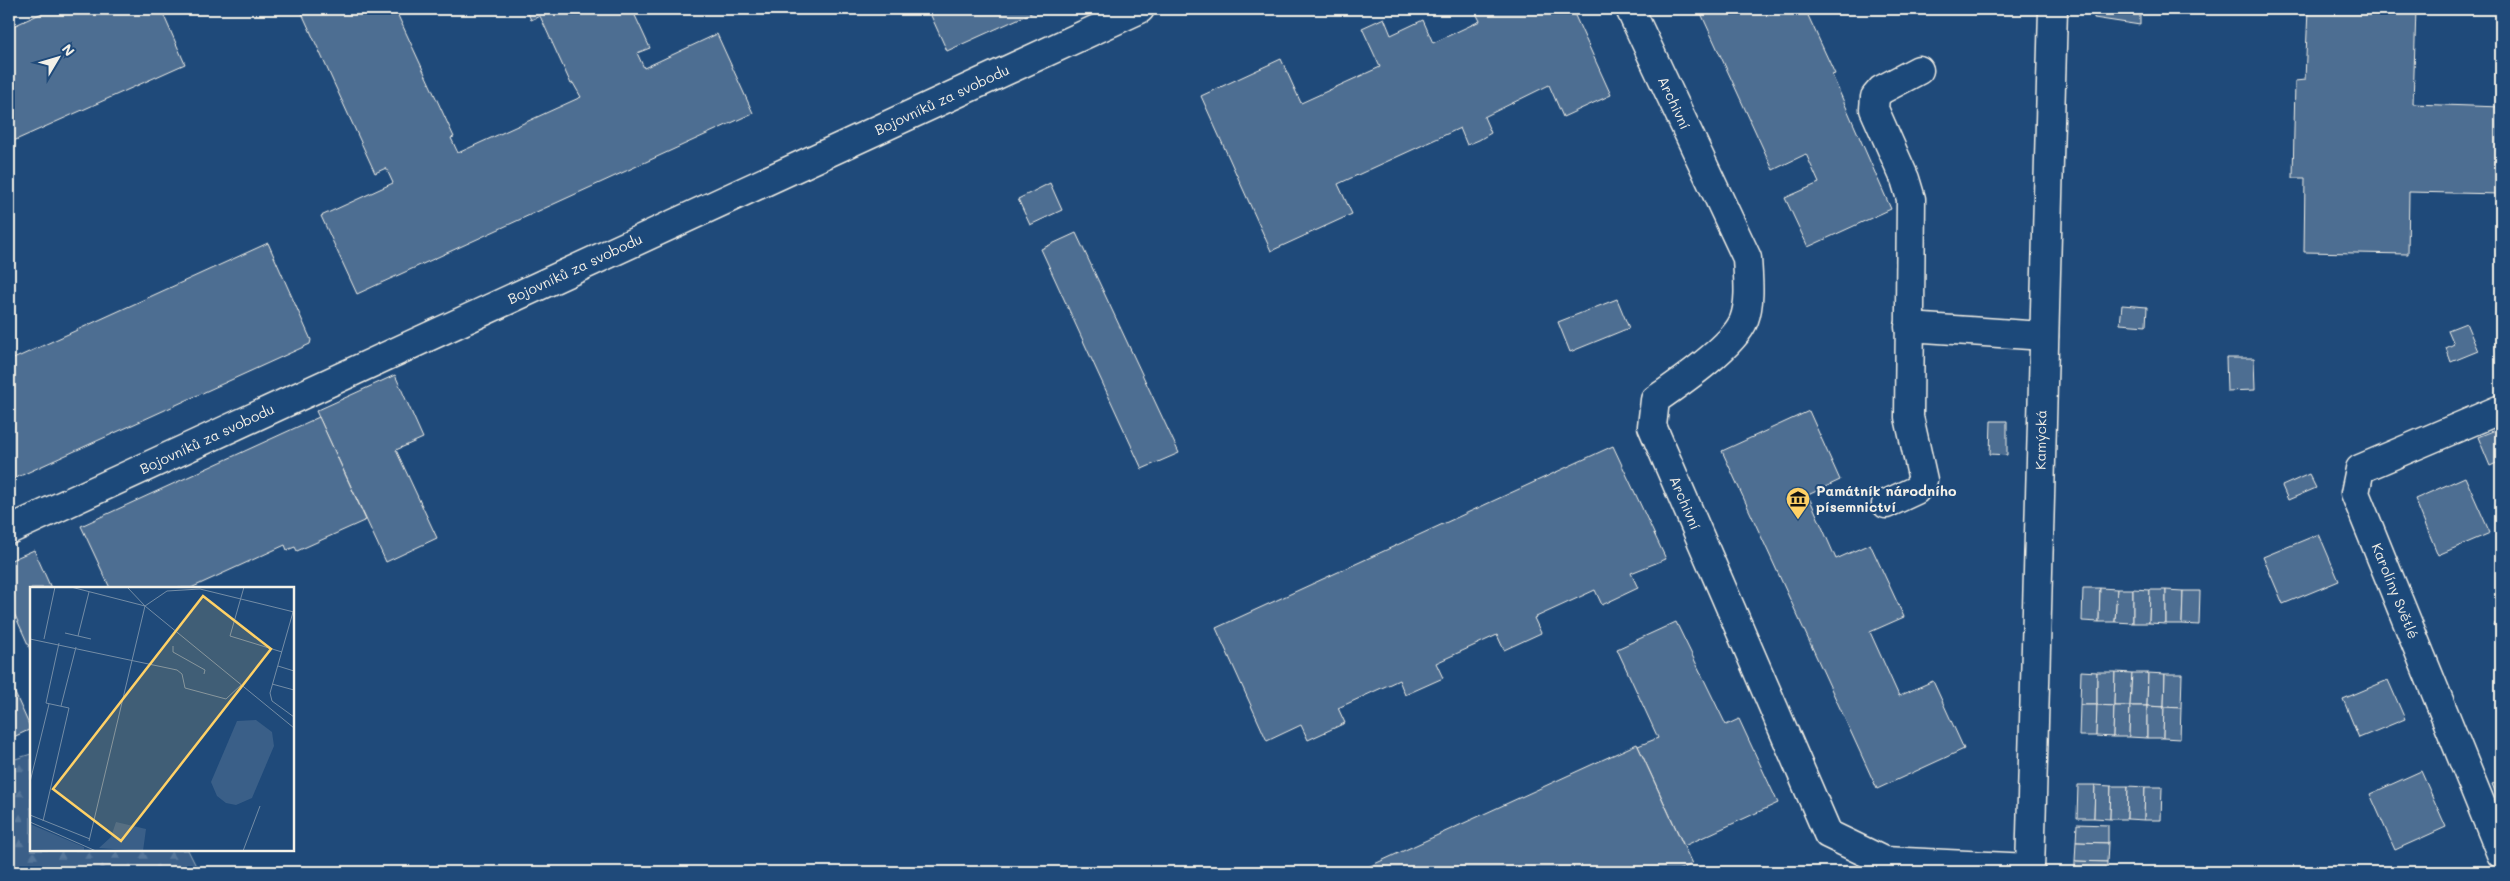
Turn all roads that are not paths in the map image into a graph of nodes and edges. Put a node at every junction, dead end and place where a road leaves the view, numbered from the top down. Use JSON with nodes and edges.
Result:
{"nodes":[{"id":1,"x":1140,"y":9,"type":"edge"},
{"id":2,"x":1630,"y":9,"type":"edge"},
{"id":3,"x":2053,"y":9,"type":"edge"},
{"id":4,"x":1919,"y":70,"type":"dead end"},
{"id":5,"x":1909,"y":327,"type":"junction"},
{"id":6,"x":2044,"y":336,"type":"junction"},
{"id":7,"x":2501,"y":409,"type":"edge"},
{"id":8,"x":1886,"y":504,"type":"dead end"},
{"id":9,"x":9,"y":530,"type":"edge"},
{"id":10,"x":2501,"y":854,"type":"edge"},
{"id":11,"x":2030,"y":870,"type":"edge"}],
"edges":[{"from":1,"to":9,"type":"street","name":"Bojovníků za svobodu"},
{"from":2,"to":11,"type":"street","name":"Archivní"},
{"from":3,"to":6,"type":"street","name":"Kamýcká"},
{"from":4,"to":5,"type":"street"},
{"from":5,"to":6,"type":"street"},
{"from":5,"to":8,"type":"street"},
{"from":6,"to":11,"type":"street","name":"Kamýcká"},
{"from":7,"to":10,"type":"street","name":"Karolíny Světlé"}]}
